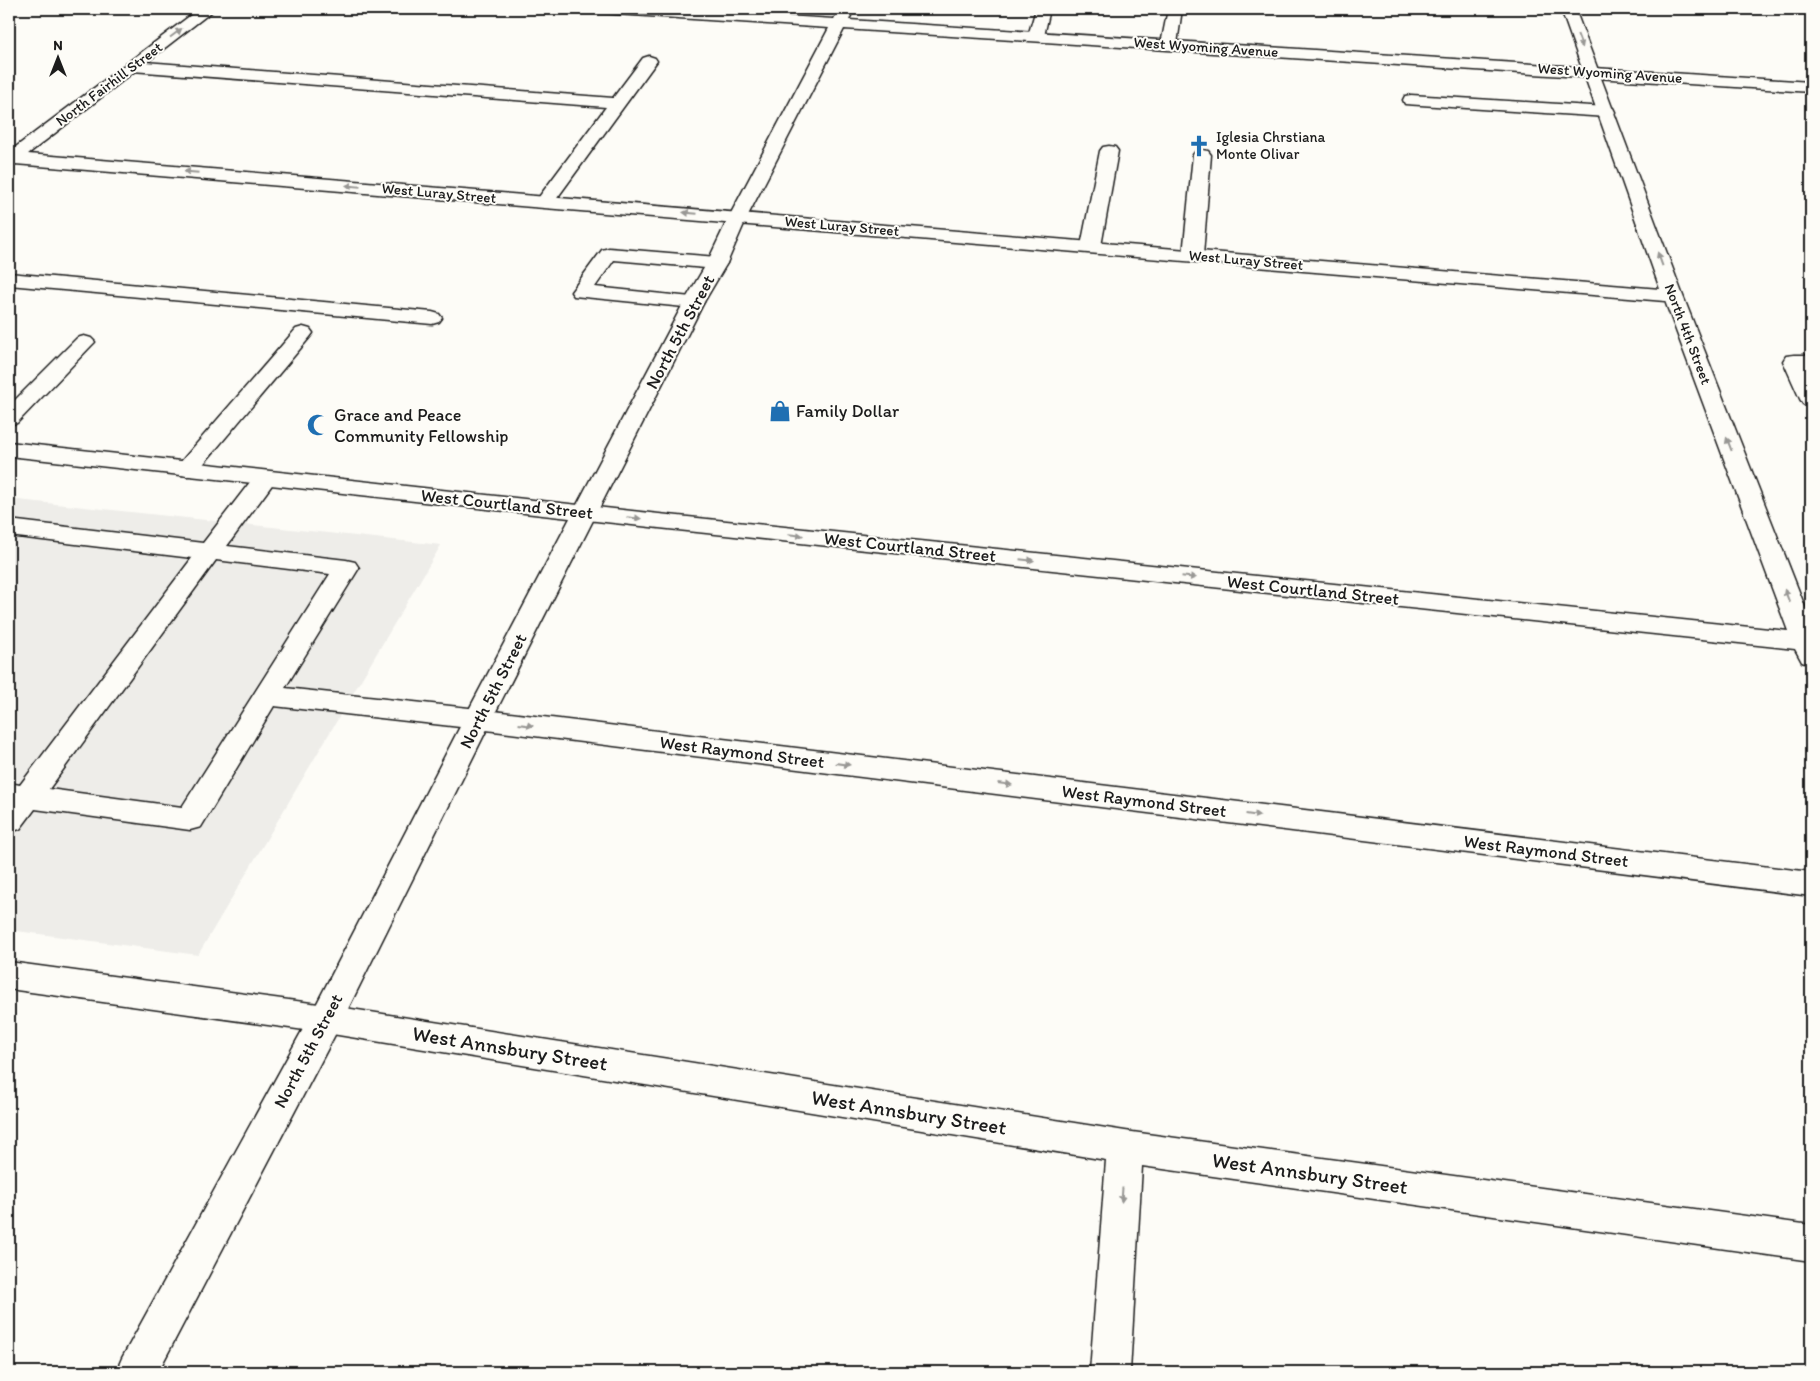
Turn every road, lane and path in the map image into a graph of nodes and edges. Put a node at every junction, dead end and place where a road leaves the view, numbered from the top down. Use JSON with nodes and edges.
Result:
{"nodes":[{"id":1,"x":208,"y":9,"type":"edge"},
{"id":2,"x":601,"y":9,"type":"edge"},
{"id":3,"x":1043,"y":9,"type":"edge"},
{"id":4,"x":1175,"y":9,"type":"edge"},
{"id":5,"x":1568,"y":9,"type":"edge"},
{"id":6,"x":843,"y":16,"type":"edge"},
{"id":7,"x":1036,"y":36,"type":"junction"},
{"id":8,"x":1169,"y":44,"type":"junction"},
{"id":9,"x":649,"y":61,"type":"dead end"},
{"id":10,"x":132,"y":66,"type":"junction"},
{"id":11,"x":1593,"y":72,"type":"junction"},
{"id":12,"x":1811,"y":86,"type":"edge"},
{"id":13,"x":1411,"y":100,"type":"dead end"},
{"id":14,"x":618,"y":103,"type":"junction"},
{"id":15,"x":1607,"y":112,"type":"junction"},
{"id":16,"x":1109,"y":151,"type":"dead end"},
{"id":17,"x":1202,"y":155,"type":"dead end"},
{"id":18,"x":10,"y":159,"type":"edge"},
{"id":19,"x":546,"y":201,"type":"junction"},
{"id":20,"x":738,"y":217,"type":"junction"},
{"id":21,"x":1090,"y":246,"type":"junction"},
{"id":22,"x":1193,"y":255,"type":"junction"},
{"id":23,"x":718,"y":263,"type":"junction"},
{"id":24,"x":9,"y":280,"type":"edge"},
{"id":25,"x":1673,"y":296,"type":"junction"},
{"id":26,"x":694,"y":302,"type":"junction"},
{"id":27,"x":432,"y":318,"type":"dead end"},
{"id":28,"x":303,"y":333,"type":"dead end"},
{"id":29,"x":84,"y":342,"type":"dead end"},
{"id":30,"x":1811,"y":361,"type":"edge"},
{"id":31,"x":1809,"y":391,"type":"edge"},
{"id":32,"x":9,"y":418,"type":"edge"},
{"id":33,"x":9,"y":449,"type":"edge"},
{"id":34,"x":187,"y":469,"type":"junction"},
{"id":35,"x":266,"y":478,"type":"junction"},
{"id":36,"x":586,"y":513,"type":"junction"},
{"id":37,"x":9,"y":528,"type":"edge"},
{"id":38,"x":209,"y":553,"type":"junction"},
{"id":39,"x":1809,"y":647,"type":"edge"},
{"id":40,"x":267,"y":696,"type":"junction"},
{"id":41,"x":478,"y":719,"type":"junction"},
{"id":42,"x":18,"y":796,"type":"edge"},
{"id":43,"x":9,"y":822,"type":"edge"},
{"id":44,"x":1811,"y":884,"type":"edge"},
{"id":45,"x":9,"y":975,"type":"edge"},
{"id":46,"x":326,"y":1019,"type":"junction"},
{"id":47,"x":1125,"y":1147,"type":"junction"},
{"id":48,"x":1811,"y":1243,"type":"edge"},
{"id":49,"x":136,"y":1372,"type":"edge"},
{"id":50,"x":1110,"y":1372,"type":"edge"}],
"edges":[{"from":10,"to":1,"type":"street","name":"North Fairhill Street","one_way":true},
{"from":2,"to":6,"type":"street","name":"West Wyoming Avenue"},
{"from":3,"to":7,"type":"street"},
{"from":4,"to":8,"type":"street"},
{"from":5,"to":11,"type":"street","name":"North 4th Street","one_way":true},
{"from":6,"to":7,"type":"street","name":"West Wyoming Avenue"},
{"from":6,"to":20,"type":"street","name":"North 5th Street"},
{"from":7,"to":8,"type":"street","name":"West Wyoming Avenue"},
{"from":8,"to":11,"type":"street","name":"West Wyoming Avenue"},
{"from":9,"to":14,"type":"street"},
{"from":10,"to":14,"type":"street"},
{"from":10,"to":18,"type":"street","name":"North Fairhill Street"},
{"from":11,"to":12,"type":"street","name":"West Wyoming Avenue"},
{"from":11,"to":15,"type":"street","name":"North 4th Street"},
{"from":13,"to":15,"type":"street"},
{"from":14,"to":19,"type":"street"},
{"from":25,"to":15,"type":"street","name":"North 4th Street","one_way":true},
{"from":16,"to":21,"type":"street"},
{"from":17,"to":22,"type":"street"},
{"from":19,"to":18,"type":"street","name":"West Luray Street","one_way":true},
{"from":20,"to":19,"type":"street","name":"West Luray Street","one_way":true},
{"from":20,"to":21,"type":"street","name":"West Luray Street"},
{"from":20,"to":23,"type":"street","name":"North 5th Street"},
{"from":21,"to":22,"type":"street","name":"West Luray Street"},
{"from":22,"to":25,"type":"street","name":"West Luray Street"},
{"from":23,"to":26,"type":"street","name":"North 5th Street"},
{"from":23,"to":26,"type":"street"},
{"from":24,"to":27,"type":"street"},
{"from":39,"to":25,"type":"street","name":"North 4th Street","one_way":true},
{"from":26,"to":36,"type":"street","name":"North 5th Street"},
{"from":28,"to":34,"type":"street"},
{"from":29,"to":32,"type":"street"},
{"from":30,"to":31,"type":"street"},
{"from":33,"to":34,"type":"street","name":"West Courtland Street"},
{"from":34,"to":35,"type":"street","name":"West Courtland Street"},
{"from":35,"to":36,"type":"street","name":"West Courtland Street"},
{"from":35,"to":38,"type":"street"},
{"from":36,"to":39,"type":"street","name":"West Courtland Street","one_way":true},
{"from":36,"to":41,"type":"street","name":"North 5th Street"},
{"from":37,"to":38,"type":"street"},
{"from":38,"to":40,"type":"street"},
{"from":38,"to":42,"type":"street"},
{"from":40,"to":41,"type":"street","name":"West Raymond Street"},
{"from":40,"to":42,"type":"street"},
{"from":41,"to":44,"type":"street","name":"West Raymond Street","one_way":true},
{"from":41,"to":46,"type":"street","name":"North 5th Street"},
{"from":42,"to":43,"type":"street"},
{"from":45,"to":46,"type":"street","name":"West Annsbury Street"},
{"from":46,"to":47,"type":"street","name":"West Annsbury Street"},
{"from":46,"to":49,"type":"street","name":"North 5th Street"},
{"from":47,"to":48,"type":"street","name":"West Annsbury Street"},
{"from":47,"to":50,"type":"street","one_way":true}]}
